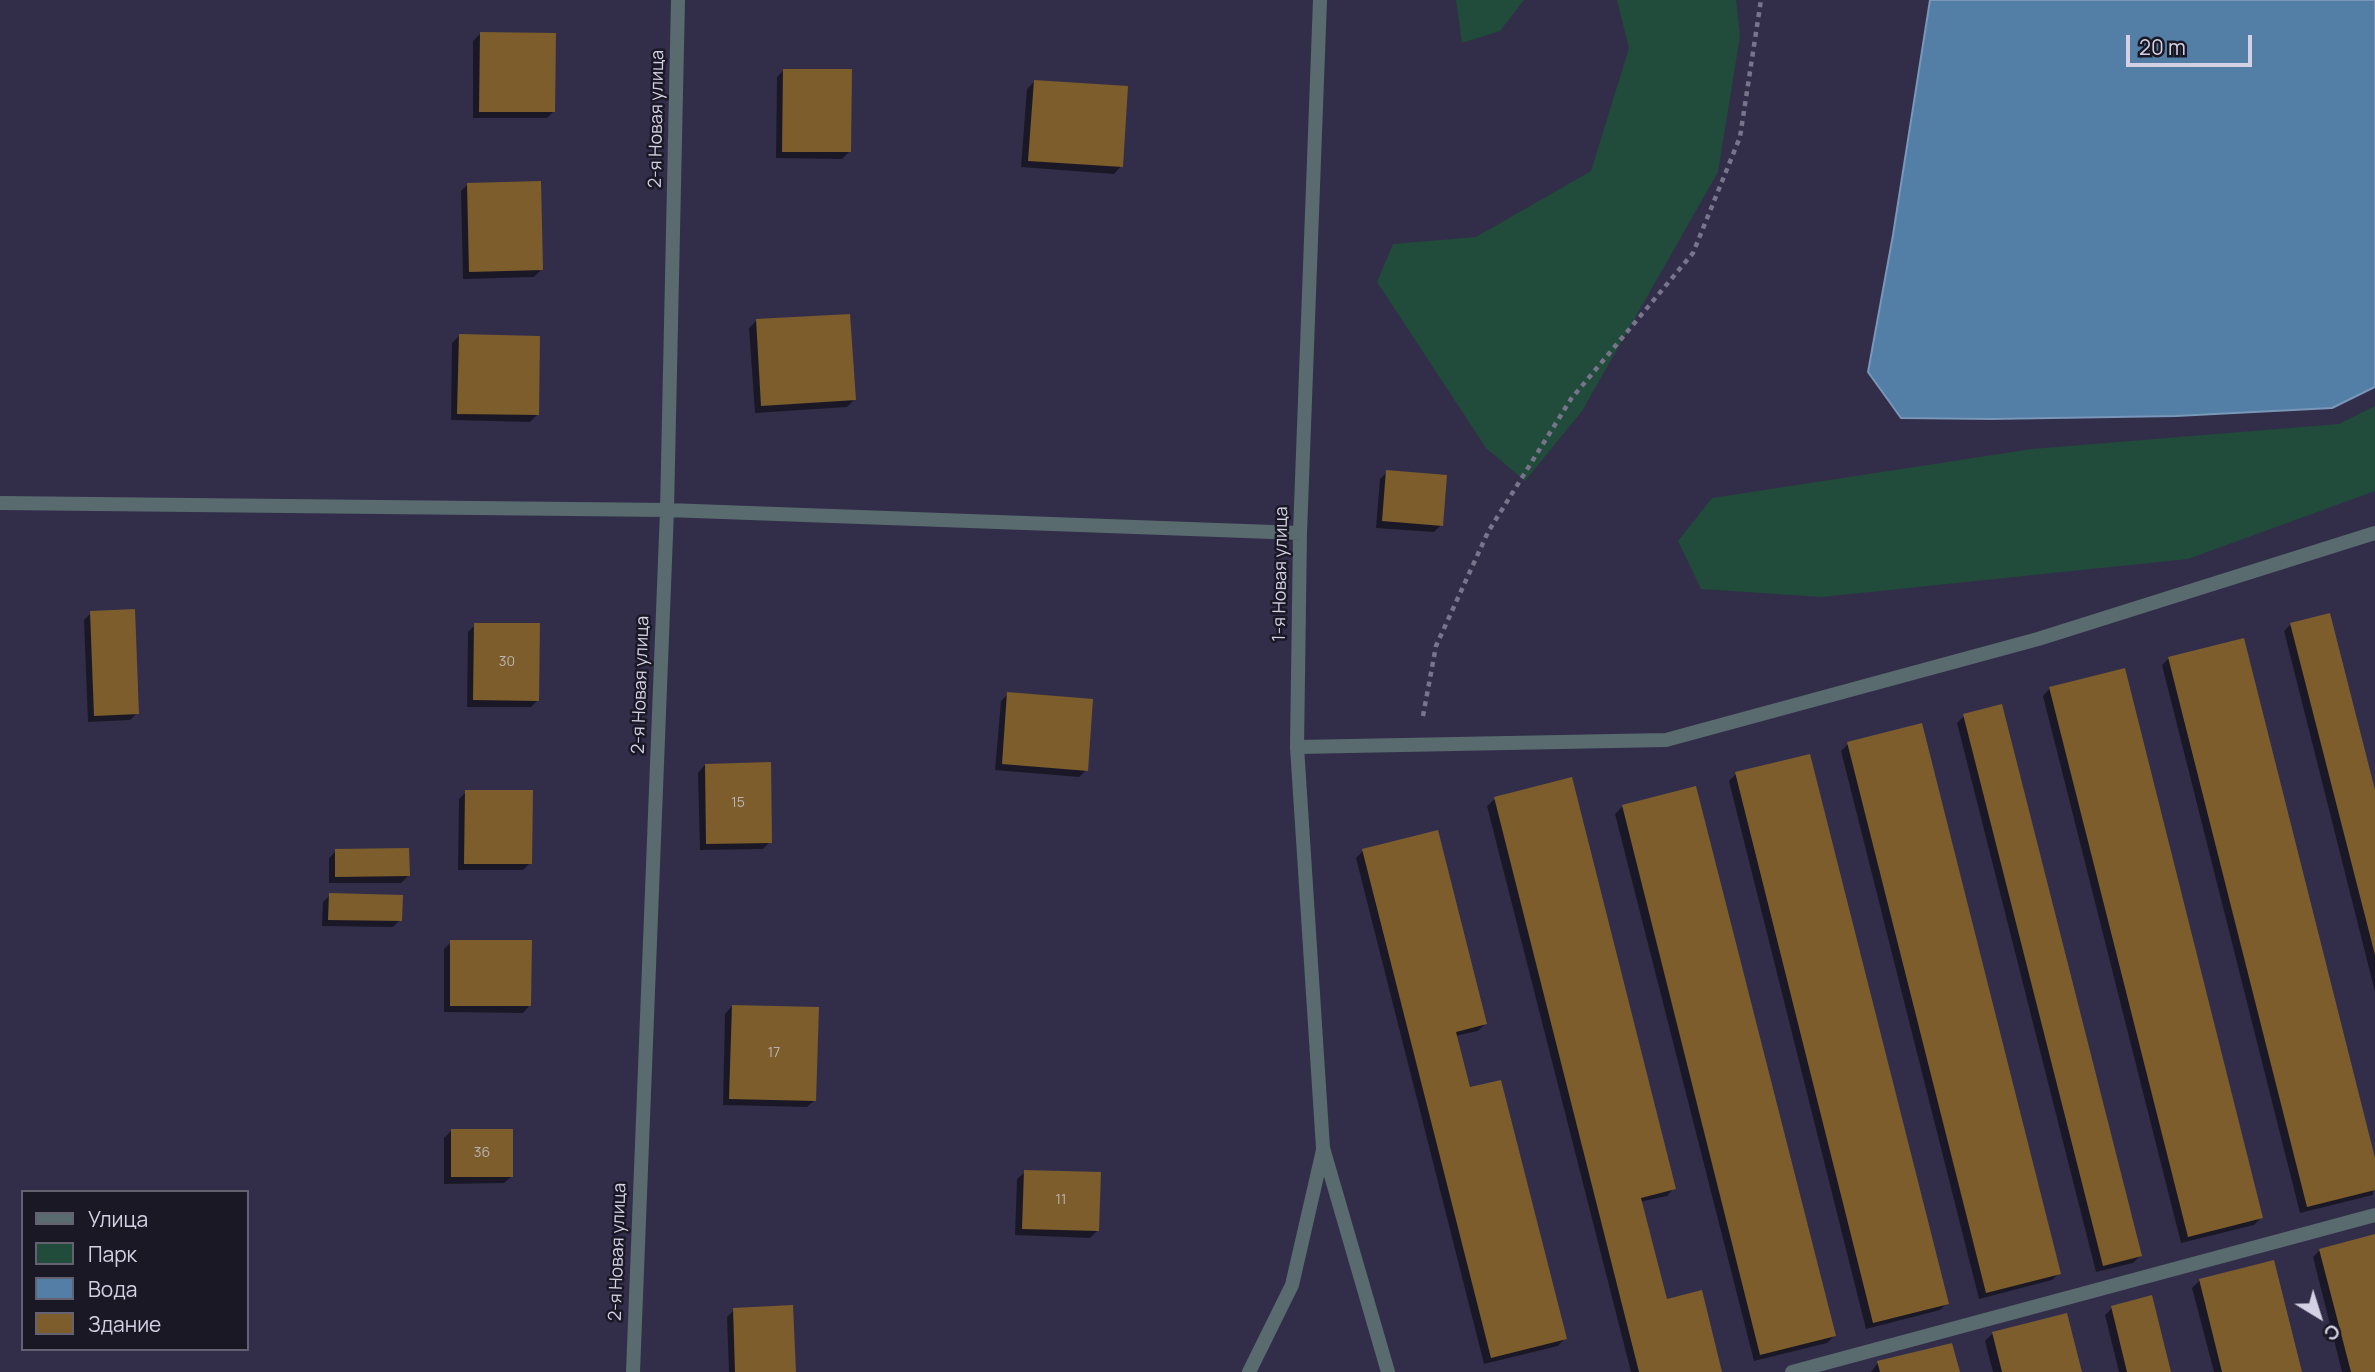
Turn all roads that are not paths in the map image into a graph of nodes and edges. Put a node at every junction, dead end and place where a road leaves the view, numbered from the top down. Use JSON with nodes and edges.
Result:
{"nodes":[{"id":1,"x":678,"y":0,"type":"edge"},
{"id":2,"x":1320,"y":0,"type":"edge"},
{"id":3,"x":0,"y":503,"type":"edge"},
{"id":4,"x":667,"y":510,"type":"junction"},
{"id":5,"x":1300,"y":533,"type":"junction"},
{"id":6,"x":2375,"y":533,"type":"edge"},
{"id":7,"x":1297,"y":747,"type":"junction"},
{"id":8,"x":1323,"y":1148,"type":"junction"},
{"id":9,"x":2375,"y":1215,"type":"edge"},
{"id":10,"x":633,"y":1372,"type":"edge"},
{"id":11,"x":1249,"y":1372,"type":"edge"},
{"id":12,"x":1388,"y":1372,"type":"edge"},
{"id":13,"x":1792,"y":1372,"type":"edge"}],
"edges":[{"from":1,"to":4,"type":"street","name":"2-я Новая улица"},
{"from":2,"to":5,"type":"street","name":"1-я Новая улица"},
{"from":3,"to":4,"type":"street"},
{"from":4,"to":5,"type":"street"},
{"from":4,"to":10,"type":"street","name":"2-я Новая улица"},
{"from":5,"to":7,"type":"street","name":"1-я Новая улица"},
{"from":6,"to":7,"type":"street"},
{"from":7,"to":8,"type":"street","name":"1-я Новая улица"},
{"from":8,"to":11,"type":"street"},
{"from":8,"to":12,"type":"street"},
{"from":9,"to":13,"type":"street"}]}
